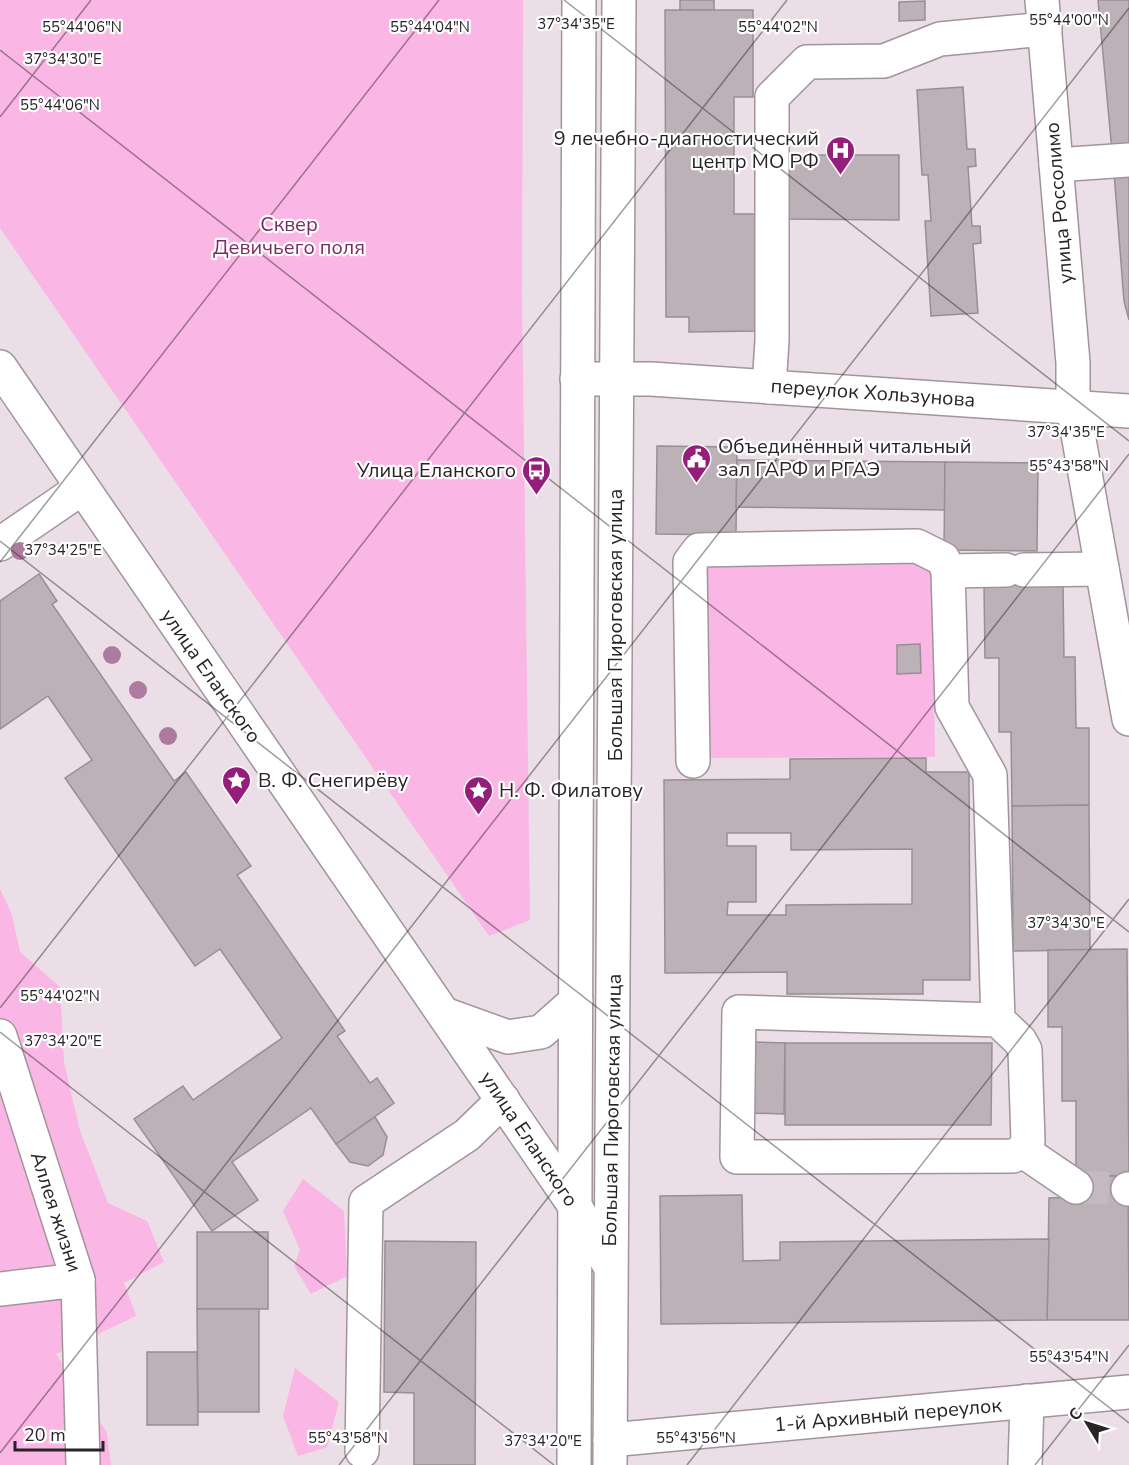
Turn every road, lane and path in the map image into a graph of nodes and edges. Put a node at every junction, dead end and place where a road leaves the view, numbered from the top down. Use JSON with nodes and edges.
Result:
{"nodes":[{"id":1,"x":579,"y":0,"type":"edge"},
{"id":2,"x":618,"y":0,"type":"edge"},
{"id":3,"x":1044,"y":15,"type":"edge"},
{"id":4,"x":1129,"y":160,"type":"edge"},
{"id":5,"x":1056,"y":165,"type":"junction"},
{"id":6,"x":0,"y":367,"type":"edge"},
{"id":7,"x":578,"y":379,"type":"junction"},
{"id":8,"x":617,"y":379,"type":"junction"},
{"id":9,"x":770,"y":387,"type":"junction"},
{"id":10,"x":1073,"y":406,"type":"junction"},
{"id":11,"x":1129,"y":411,"type":"edge"},
{"id":12,"x":82,"y":488,"type":"junction"},
{"id":13,"x":0,"y":544,"type":"edge"},
{"id":14,"x":1102,"y":569,"type":"junction"},
{"id":15,"x":948,"y":571,"type":"junction"},
{"id":16,"x":1129,"y":719,"type":"edge"},
{"id":17,"x":693,"y":761,"type":"dead end"},
{"id":18,"x":576,"y":1001,"type":"junction"},
{"id":19,"x":444,"y":1014,"type":"junction"},
{"id":20,"x":998,"y":1020,"type":"junction"},
{"id":21,"x":0,"y":1036,"type":"edge"},
{"id":22,"x":503,"y":1100,"type":"junction"},
{"id":23,"x":1023,"y":1151,"type":"junction"},
{"id":24,"x":1076,"y":1187,"type":"tunnel mouth"},
{"id":25,"x":575,"y":1206,"type":"junction"},
{"id":26,"x":610,"y":1266,"type":"junction"},
{"id":27,"x":78,"y":1280,"type":"junction"},
{"id":28,"x":0,"y":1289,"type":"edge"},
{"id":29,"x":1129,"y":1392,"type":"edge"},
{"id":30,"x":1027,"y":1401,"type":"junction"},
{"id":31,"x":362,"y":1451,"type":"dead end"},
{"id":32,"x":610,"y":1452,"type":"edge"},
{"id":33,"x":83,"y":1465,"type":"edge"},
{"id":34,"x":574,"y":1465,"type":"edge"},
{"id":35,"x":1025,"y":1465,"type":"edge"}],
"edges":[{"from":1,"to":7,"type":"street","name":"Большая Пироговская улица"},
{"from":2,"to":8,"type":"street","name":"Большая Пироговская улица"},
{"from":3,"to":5,"type":"street","name":"улица Россолимо"},
{"from":3,"to":9,"type":"street"},
{"from":4,"to":5,"type":"street"},
{"from":5,"to":10,"type":"street","name":"улица Россолимо"},
{"from":6,"to":12,"type":"street","name":"улица Еланского"},
{"from":7,"to":8,"type":"street","name":"переулок Хользунова"},
{"from":7,"to":18,"type":"street","name":"Большая Пироговская улица"},
{"from":8,"to":9,"type":"street","name":"переулок Хользунова"},
{"from":8,"to":26,"type":"street","name":"Большая Пироговская улица"},
{"from":9,"to":10,"type":"street","name":"переулок Хользунова"},
{"from":10,"to":11,"type":"street","name":"переулок Хользунова"},
{"from":10,"to":14,"type":"street","name":"улица Россолимо"},
{"from":12,"to":13,"type":"street"},
{"from":12,"to":19,"type":"street","name":"улица Еланского"},
{"from":14,"to":15,"type":"street"},
{"from":14,"to":16,"type":"street","name":"улица Россолимо"},
{"from":15,"to":17,"type":"street"},
{"from":15,"to":20,"type":"street"},
{"from":18,"to":19,"type":"street"},
{"from":18,"to":25,"type":"street","name":"Большая Пироговская улица"},
{"from":19,"to":22,"type":"street","name":"улица Еланского"},
{"from":20,"to":23,"type":"street"},
{"from":20,"to":23,"type":"street"},
{"from":21,"to":27,"type":"street","name":"Аллея жизни"},
{"from":22,"to":25,"type":"street","name":"улица Еланского"},
{"from":22,"to":31,"type":"street"},
{"from":23,"to":24,"type":"street"},
{"from":25,"to":26,"type":"street","name":"улица Еланского"},
{"from":25,"to":34,"type":"street","name":"Большая Пироговская улица"},
{"from":26,"to":32,"type":"street","name":"Большая Пироговская улица"},
{"from":27,"to":28,"type":"street"},
{"from":27,"to":33,"type":"street","name":"Аллея жизни"},
{"from":29,"to":30,"type":"street","name":"1-й Архивный переулок"},
{"from":30,"to":32,"type":"street","name":"1-й Архивный переулок"},
{"from":30,"to":35,"type":"street"}]}
